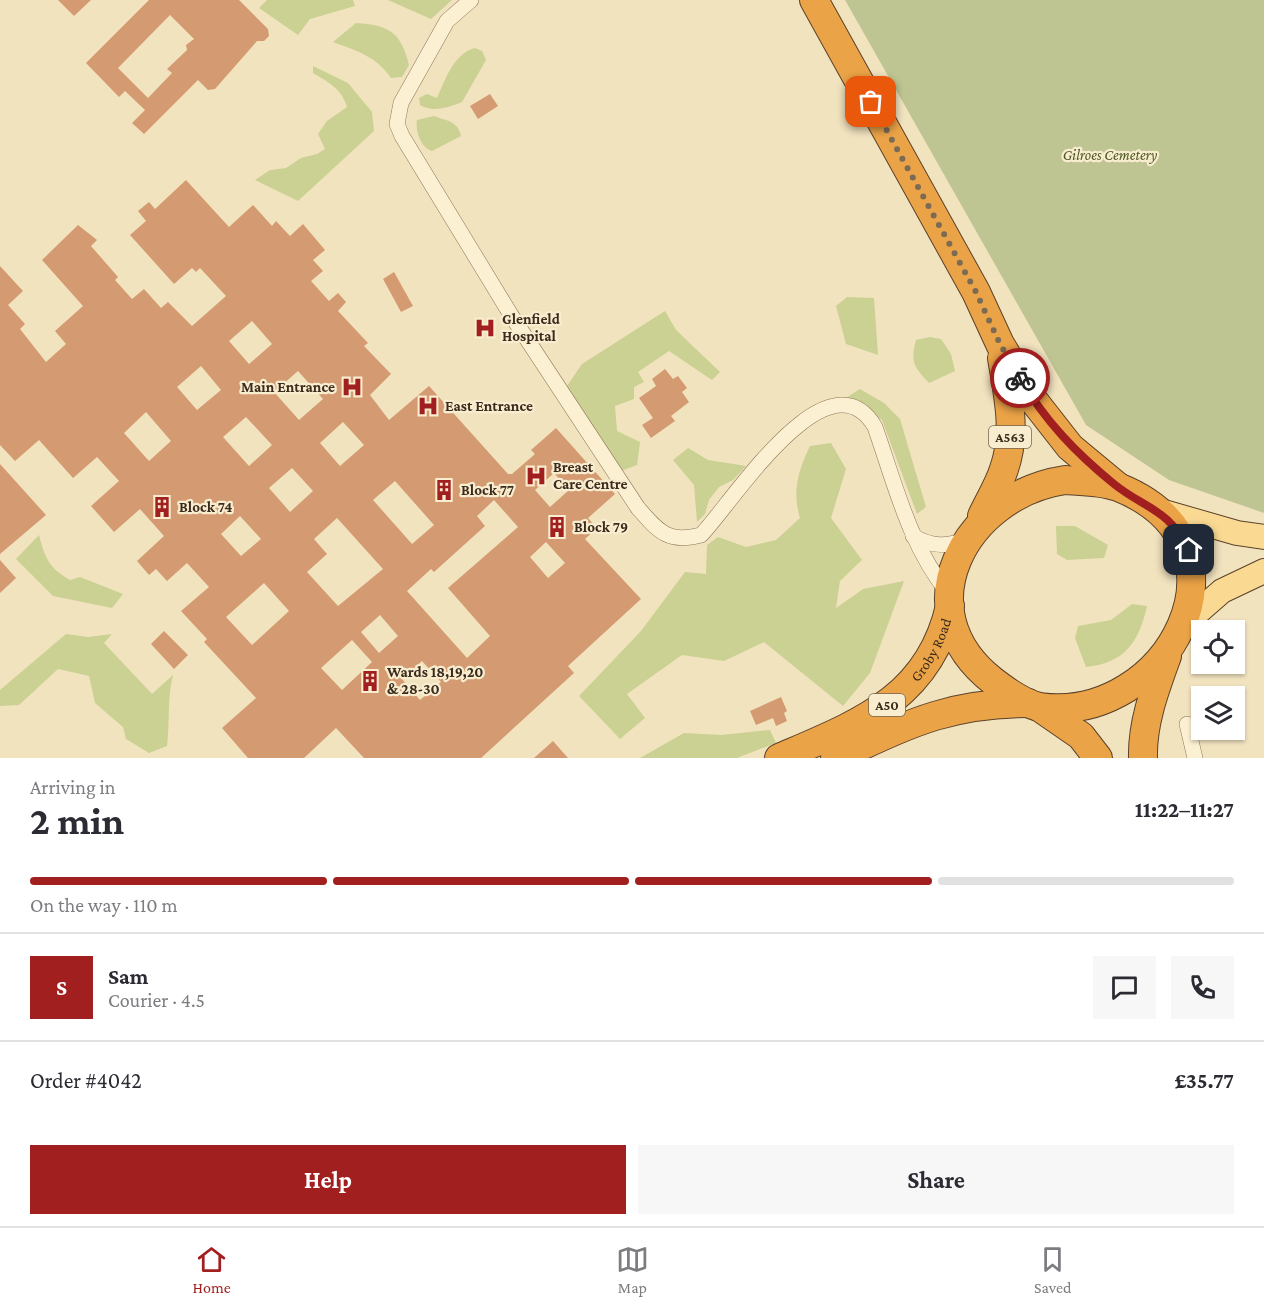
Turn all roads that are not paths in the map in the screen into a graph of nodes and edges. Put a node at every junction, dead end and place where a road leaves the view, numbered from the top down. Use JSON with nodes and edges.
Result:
{"nodes":[{"id":1,"x":806,"y":0,"type":"edge"},
{"id":2,"x":814,"y":0,"type":"edge"},
{"id":3,"x":474,"y":2,"type":"edge"},
{"id":4,"x":839,"y":45,"type":"junction"},
{"id":5,"x":1000,"y":344,"type":"junction"},
{"id":6,"x":1117,"y":486,"type":"junction"},
{"id":7,"x":1157,"y":510,"type":"junction"},
{"id":8,"x":973,"y":532,"type":"junction"},
{"id":9,"x":913,"y":536,"type":"junction"},
{"id":10,"x":1264,"y":537,"type":"edge"},
{"id":11,"x":1264,"y":571,"type":"edge"},
{"id":12,"x":950,"y":600,"type":"junction"},
{"id":13,"x":1183,"y":625,"type":"junction"},
{"id":14,"x":1169,"y":651,"type":"junction"},
{"id":15,"x":1035,"y":705,"type":"junction"},
{"id":16,"x":1186,"y":724,"type":"dead end"},
{"id":17,"x":779,"y":758,"type":"edge"},
{"id":18,"x":835,"y":758,"type":"edge"},
{"id":19,"x":1098,"y":758,"type":"edge"},
{"id":20,"x":1143,"y":758,"type":"edge"},
{"id":21,"x":1195,"y":758,"type":"edge"}],
"edges":[{"from":1,"to":4,"type":"highway","number":"A563"},
{"from":2,"to":4,"type":"highway","number":"A563"},
{"from":3,"to":9,"type":"street"},
{"from":4,"to":5,"type":"highway","number":"A563"},
{"from":5,"to":6,"type":"highway","number":"A563"},
{"from":5,"to":8,"type":"highway","number":"A563"},
{"from":6,"to":7,"type":"highway","number":"A50"},
{"from":6,"to":8,"type":"highway","number":"A50"},
{"from":7,"to":10,"type":"main road","number":"A50"},
{"from":7,"to":13,"type":"highway","number":"A50"},
{"from":8,"to":9,"type":"street"},
{"from":8,"to":12,"type":"highway","number":"A50"},
{"from":9,"to":12,"type":"street"},
{"from":11,"to":13,"type":"main road","number":"A50"},
{"from":12,"to":15,"type":"highway","number":"A50"},
{"from":12,"to":17,"type":"highway","name":"Groby Road","number":"A50"},
{"from":13,"to":14,"type":"highway","number":"A50"},
{"from":14,"to":15,"type":"highway","number":"A50"},
{"from":14,"to":20,"type":"highway"},
{"from":15,"to":18,"type":"highway","number":"A50"},
{"from":15,"to":19,"type":"highway"},
{"from":16,"to":21,"type":"street"}]}
